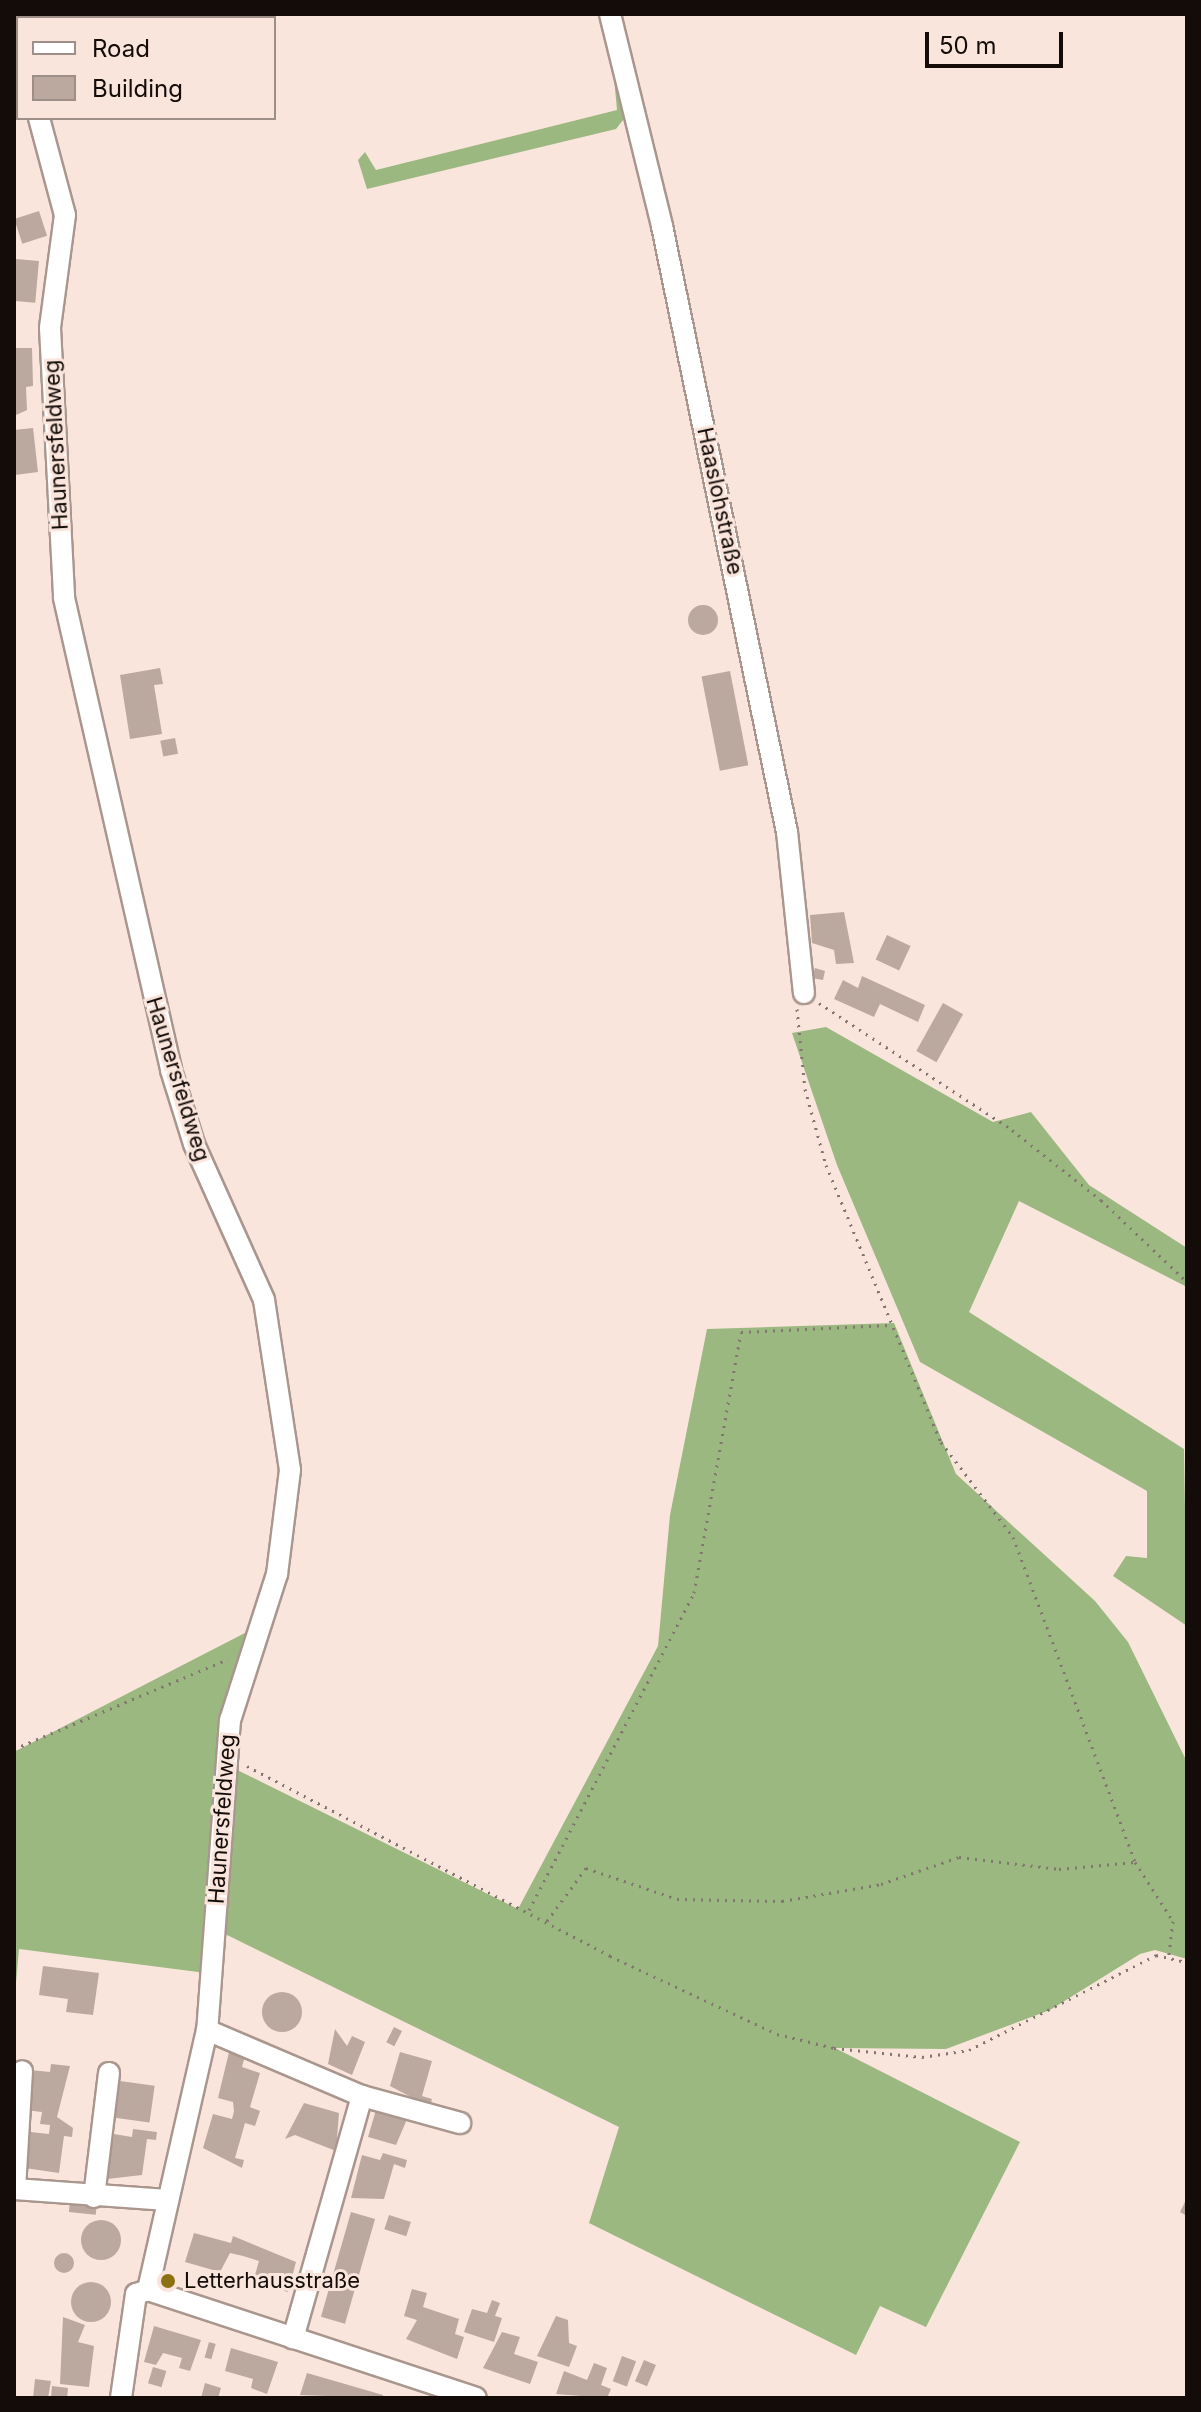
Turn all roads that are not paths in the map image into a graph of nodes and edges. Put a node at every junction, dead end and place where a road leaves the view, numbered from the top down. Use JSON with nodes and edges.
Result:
{"nodes":[{"id":1,"x":610,"y":14,"type":"edge"},
{"id":2,"x":40,"y":120,"type":"edge"},
{"id":3,"x":804,"y":993,"type":"road end"},
{"id":4,"x":207,"y":2030,"type":"junction"},
{"id":5,"x":22,"y":2071,"type":"dead end"},
{"id":6,"x":109,"y":2073,"type":"dead end"},
{"id":7,"x":362,"y":2096,"type":"junction"},
{"id":8,"x":460,"y":2123,"type":"dead end"},
{"id":9,"x":14,"y":2189,"type":"edge"},
{"id":10,"x":94,"y":2197,"type":"junction"},
{"id":11,"x":168,"y":2200,"type":"junction"},
{"id":12,"x":148,"y":2290,"type":"junction"},
{"id":13,"x":293,"y":2338,"type":"junction"},
{"id":14,"x":121,"y":2398,"type":"edge"},
{"id":15,"x":476,"y":2398,"type":"edge"}],
"edges":[{"from":1,"to":3,"type":"street","name":"Haaslohstraße"},
{"from":2,"to":4,"type":"street","name":"Haunersfeldweg"},
{"from":4,"to":7,"type":"street"},
{"from":4,"to":11,"type":"street","name":"Haunersfeldweg"},
{"from":5,"to":9,"type":"street"},
{"from":6,"to":10,"type":"street"},
{"from":7,"to":8,"type":"street"},
{"from":7,"to":13,"type":"street"},
{"from":9,"to":10,"type":"street"},
{"from":10,"to":11,"type":"street"},
{"from":11,"to":12,"type":"street","name":"Haunersfeldweg"},
{"from":12,"to":13,"type":"street"},
{"from":12,"to":14,"type":"street","name":"Haunersfeldweg"},
{"from":13,"to":15,"type":"street"}]}
